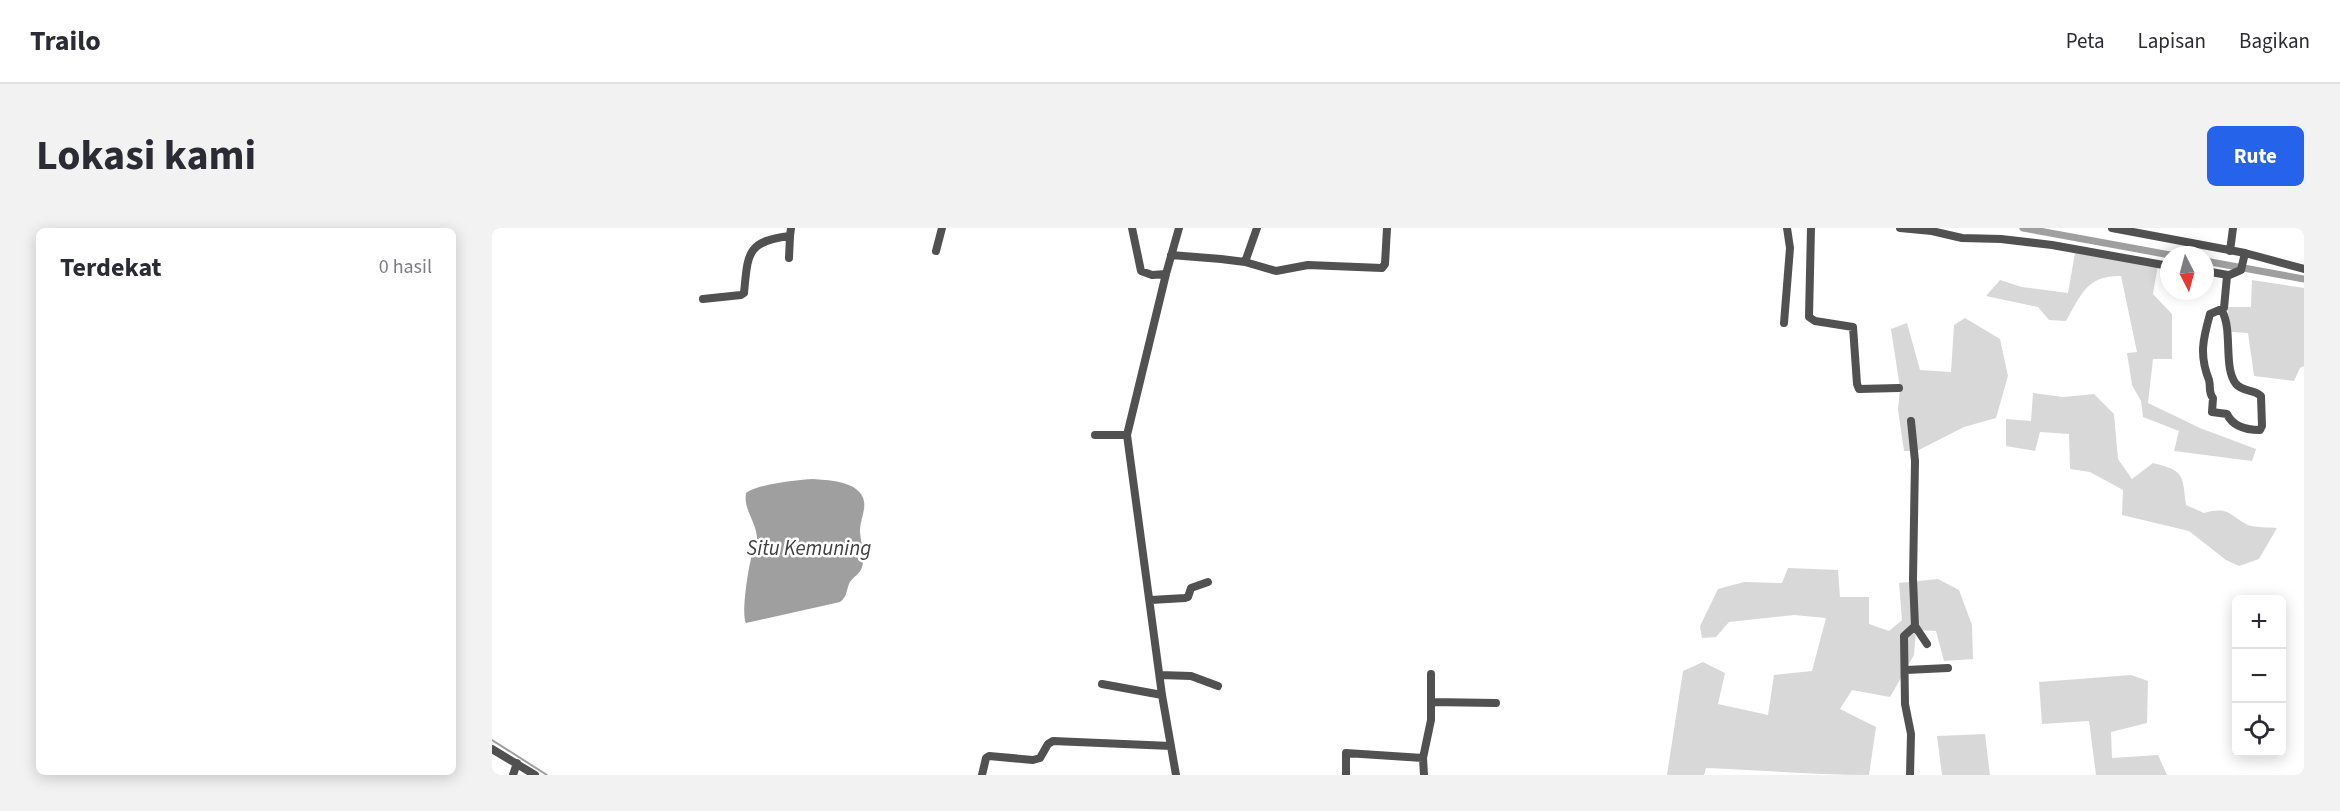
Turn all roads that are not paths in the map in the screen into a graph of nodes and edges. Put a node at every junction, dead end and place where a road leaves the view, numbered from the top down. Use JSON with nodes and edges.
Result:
{"nodes":[{"id":1,"x":942,"y":228,"type":"edge"},
{"id":2,"x":1132,"y":228,"type":"edge"},
{"id":3,"x":1179,"y":228,"type":"edge"},
{"id":4,"x":1257,"y":228,"type":"edge"},
{"id":5,"x":1387,"y":228,"type":"edge"},
{"id":6,"x":1787,"y":228,"type":"edge"},
{"id":7,"x":1811,"y":228,"type":"edge"},
{"id":8,"x":1900,"y":228,"type":"edge"},
{"id":9,"x":2112,"y":228,"type":"edge"},
{"id":10,"x":2233,"y":228,"type":"edge"},
{"id":11,"x":2142,"y":231,"type":"edge"},
{"id":12,"x":791,"y":232,"type":"edge"},
{"id":13,"x":936,"y":251,"type":"dead end"},
{"id":14,"x":2230,"y":251,"type":"junction"},
{"id":15,"x":1172,"y":255,"type":"junction"},
{"id":16,"x":2244,"y":255,"type":"junction"},
{"id":17,"x":789,"y":258,"type":"dead end"},
{"id":18,"x":1245,"y":262,"type":"junction"},
{"id":19,"x":2160,"y":264,"type":"edge"},
{"id":20,"x":2304,"y":269,"type":"edge"},
{"id":21,"x":2214,"y":273,"type":"edge"},
{"id":22,"x":1166,"y":274,"type":"junction"},
{"id":23,"x":2228,"y":275,"type":"junction"},
{"id":24,"x":703,"y":299,"type":"dead end"},
{"id":25,"x":2222,"y":310,"type":"junction"},
{"id":26,"x":1784,"y":323,"type":"dead end"},
{"id":27,"x":1899,"y":388,"type":"dead end"},
{"id":28,"x":1911,"y":421,"type":"dead end"},
{"id":29,"x":1095,"y":435,"type":"dead end"},
{"id":30,"x":1127,"y":435,"type":"junction"},
{"id":31,"x":1208,"y":582,"type":"dead end"},
{"id":32,"x":1150,"y":600,"type":"junction"},
{"id":33,"x":1915,"y":626,"type":"junction"},
{"id":34,"x":1927,"y":644,"type":"dead end"},
{"id":35,"x":1948,"y":668,"type":"dead end"},
{"id":36,"x":1905,"y":670,"type":"junction"},
{"id":37,"x":1431,"y":674,"type":"dead end"},
{"id":38,"x":1160,"y":675,"type":"junction"},
{"id":39,"x":1102,"y":684,"type":"dead end"},
{"id":40,"x":1218,"y":686,"type":"dead end"},
{"id":41,"x":1162,"y":695,"type":"junction"},
{"id":42,"x":1431,"y":702,"type":"junction"},
{"id":43,"x":1496,"y":703,"type":"dead end"},
{"id":44,"x":1171,"y":746,"type":"junction"},
{"id":45,"x":492,"y":748,"type":"edge"},
{"id":46,"x":1423,"y":758,"type":"junction"},
{"id":47,"x":517,"y":763,"type":"junction"},
{"id":48,"x":513,"y":775,"type":"edge"},
{"id":49,"x":535,"y":775,"type":"edge"},
{"id":50,"x":982,"y":775,"type":"edge"},
{"id":51,"x":1176,"y":775,"type":"edge"},
{"id":52,"x":1346,"y":775,"type":"edge"},
{"id":53,"x":1424,"y":775,"type":"edge"},
{"id":54,"x":1910,"y":775,"type":"edge"}],
"edges":[{"from":1,"to":13,"type":"street"},
{"from":2,"to":22,"type":"street"},
{"from":3,"to":15,"type":"street"},
{"from":4,"to":18,"type":"street"},
{"from":5,"to":18,"type":"street"},
{"from":6,"to":26,"type":"street"},
{"from":7,"to":27,"type":"street"},
{"from":8,"to":19,"type":"street"},
{"from":9,"to":11,"type":"street"},
{"from":10,"to":14,"type":"street"},
{"from":11,"to":14,"type":"street"},
{"from":12,"to":17,"type":"street"},
{"from":12,"to":24,"type":"street"},
{"from":14,"to":16,"type":"street"},
{"from":15,"to":18,"type":"street"},
{"from":15,"to":22,"type":"street"},
{"from":16,"to":20,"type":"street"},
{"from":16,"to":23,"type":"street"},
{"from":21,"to":23,"type":"street"},
{"from":22,"to":30,"type":"street"},
{"from":23,"to":25,"type":"street"},
{"from":25,"to":25,"type":"street"},
{"from":28,"to":33,"type":"street"},
{"from":29,"to":30,"type":"street"},
{"from":30,"to":32,"type":"street"},
{"from":31,"to":32,"type":"street"},
{"from":32,"to":38,"type":"street"},
{"from":33,"to":34,"type":"street"},
{"from":33,"to":36,"type":"street"},
{"from":35,"to":36,"type":"street"},
{"from":36,"to":54,"type":"street"},
{"from":37,"to":42,"type":"street"},
{"from":38,"to":40,"type":"street"},
{"from":38,"to":41,"type":"street"},
{"from":39,"to":41,"type":"street"},
{"from":41,"to":44,"type":"street"},
{"from":42,"to":43,"type":"street"},
{"from":42,"to":46,"type":"street"},
{"from":44,"to":50,"type":"street"},
{"from":44,"to":51,"type":"street"},
{"from":45,"to":47,"type":"street"},
{"from":46,"to":52,"type":"street"},
{"from":46,"to":53,"type":"street"},
{"from":47,"to":48,"type":"street"},
{"from":47,"to":49,"type":"street"}]}
